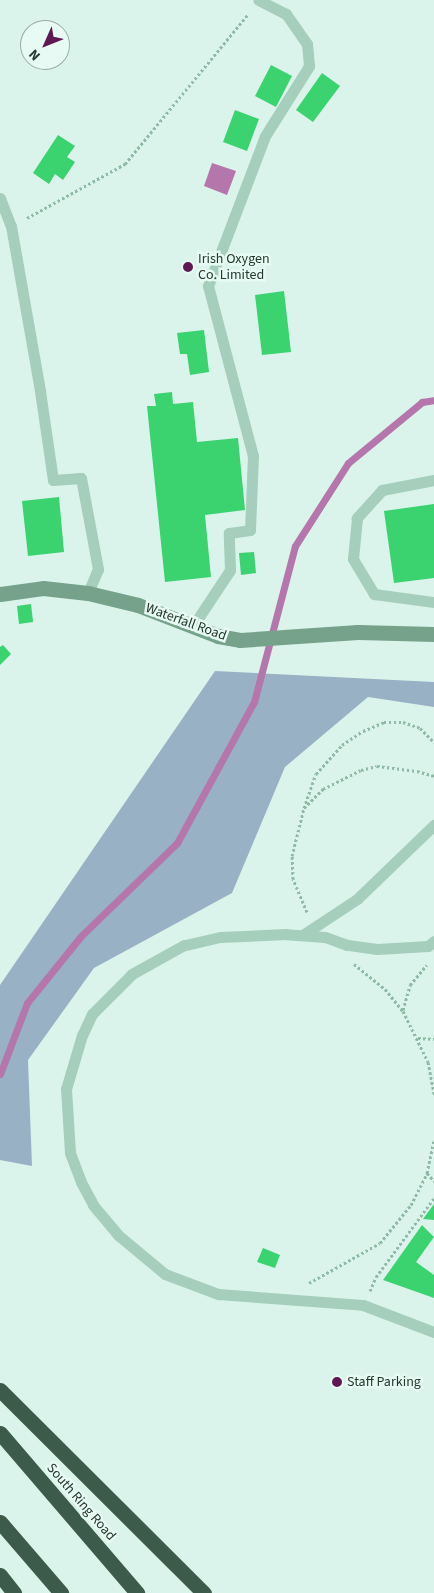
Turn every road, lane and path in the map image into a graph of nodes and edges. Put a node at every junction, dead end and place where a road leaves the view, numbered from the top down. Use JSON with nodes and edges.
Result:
{"nodes":[{"id":1,"x":258,"y":0,"type":"edge"},
{"id":2,"x":0,"y":198,"type":"edge"},
{"id":3,"x":11,"y":226,"type":"junction"},
{"id":4,"x":434,"y":480,"type":"edge"},
{"id":5,"x":88,"y":593,"type":"junction"},
{"id":6,"x":0,"y":594,"type":"edge"},
{"id":7,"x":434,"y":602,"type":"edge"},
{"id":8,"x":193,"y":626,"type":"junction"},
{"id":9,"x":434,"y":634,"type":"edge"},
{"id":10,"x":434,"y":742,"type":"edge"},
{"id":11,"x":304,"y":808,"type":"dead end"},
{"id":12,"x":434,"y":826,"type":"edge"},
{"id":13,"x":304,"y":934,"type":"junction"},
{"id":14,"x":434,"y":941,"type":"edge"},
{"id":15,"x":434,"y":960,"type":"edge"},
{"id":16,"x":403,"y":1011,"type":"dead end"},
{"id":17,"x":418,"y":1038,"type":"dead end"},
{"id":18,"x":434,"y":1040,"type":"edge"},
{"id":19,"x":428,"y":1062,"type":"dead end"},
{"id":20,"x":434,"y":1062,"type":"edge"},
{"id":21,"x":434,"y":1140,"type":"edge"},
{"id":22,"x":427,"y":1173,"type":"junction"},
{"id":23,"x":434,"y":1182,"type":"edge"},
{"id":24,"x":434,"y":1198,"type":"edge"},
{"id":25,"x":304,"y":1285,"type":"dead end"},
{"id":26,"x":370,"y":1293,"type":"dead end"},
{"id":27,"x":434,"y":1332,"type":"edge"},
{"id":28,"x":0,"y":1390,"type":"edge"},
{"id":29,"x":0,"y":1433,"type":"edge"},
{"id":30,"x":0,"y":1522,"type":"edge"},
{"id":31,"x":0,"y":1575,"type":"edge"},
{"id":32,"x":14,"y":1593,"type":"edge"},
{"id":33,"x":61,"y":1593,"type":"edge"},
{"id":34,"x":137,"y":1593,"type":"edge"},
{"id":35,"x":204,"y":1593,"type":"edge"}],
"edges":[{"from":1,"to":3,"type":"path"},
{"from":1,"to":8,"type":"lane"},
{"from":2,"to":3,"type":"lane"},
{"from":3,"to":5,"type":"lane"},
{"from":4,"to":7,"type":"lane"},
{"from":5,"to":6,"type":"street","name":"Waterfall Road"},
{"from":5,"to":8,"type":"street","name":"Waterfall Road"},
{"from":8,"to":9,"type":"street","name":"Waterfall Road"},
{"from":10,"to":11,"type":"path"},
{"from":12,"to":13,"type":"lane"},
{"from":13,"to":14,"type":"lane"},
{"from":13,"to":27,"type":"lane"},
{"from":15,"to":16,"type":"path"},
{"from":17,"to":18,"type":"path"},
{"from":19,"to":20,"type":"path"},
{"from":21,"to":22,"type":"path"},
{"from":22,"to":23,"type":"path"},
{"from":22,"to":25,"type":"path"},
{"from":24,"to":26,"type":"path"},
{"from":28,"to":35,"type":"highway"},
{"from":29,"to":34,"type":"highway","name":"South Ring Road"},
{"from":30,"to":33,"type":"highway"},
{"from":31,"to":32,"type":"highway"}]}
